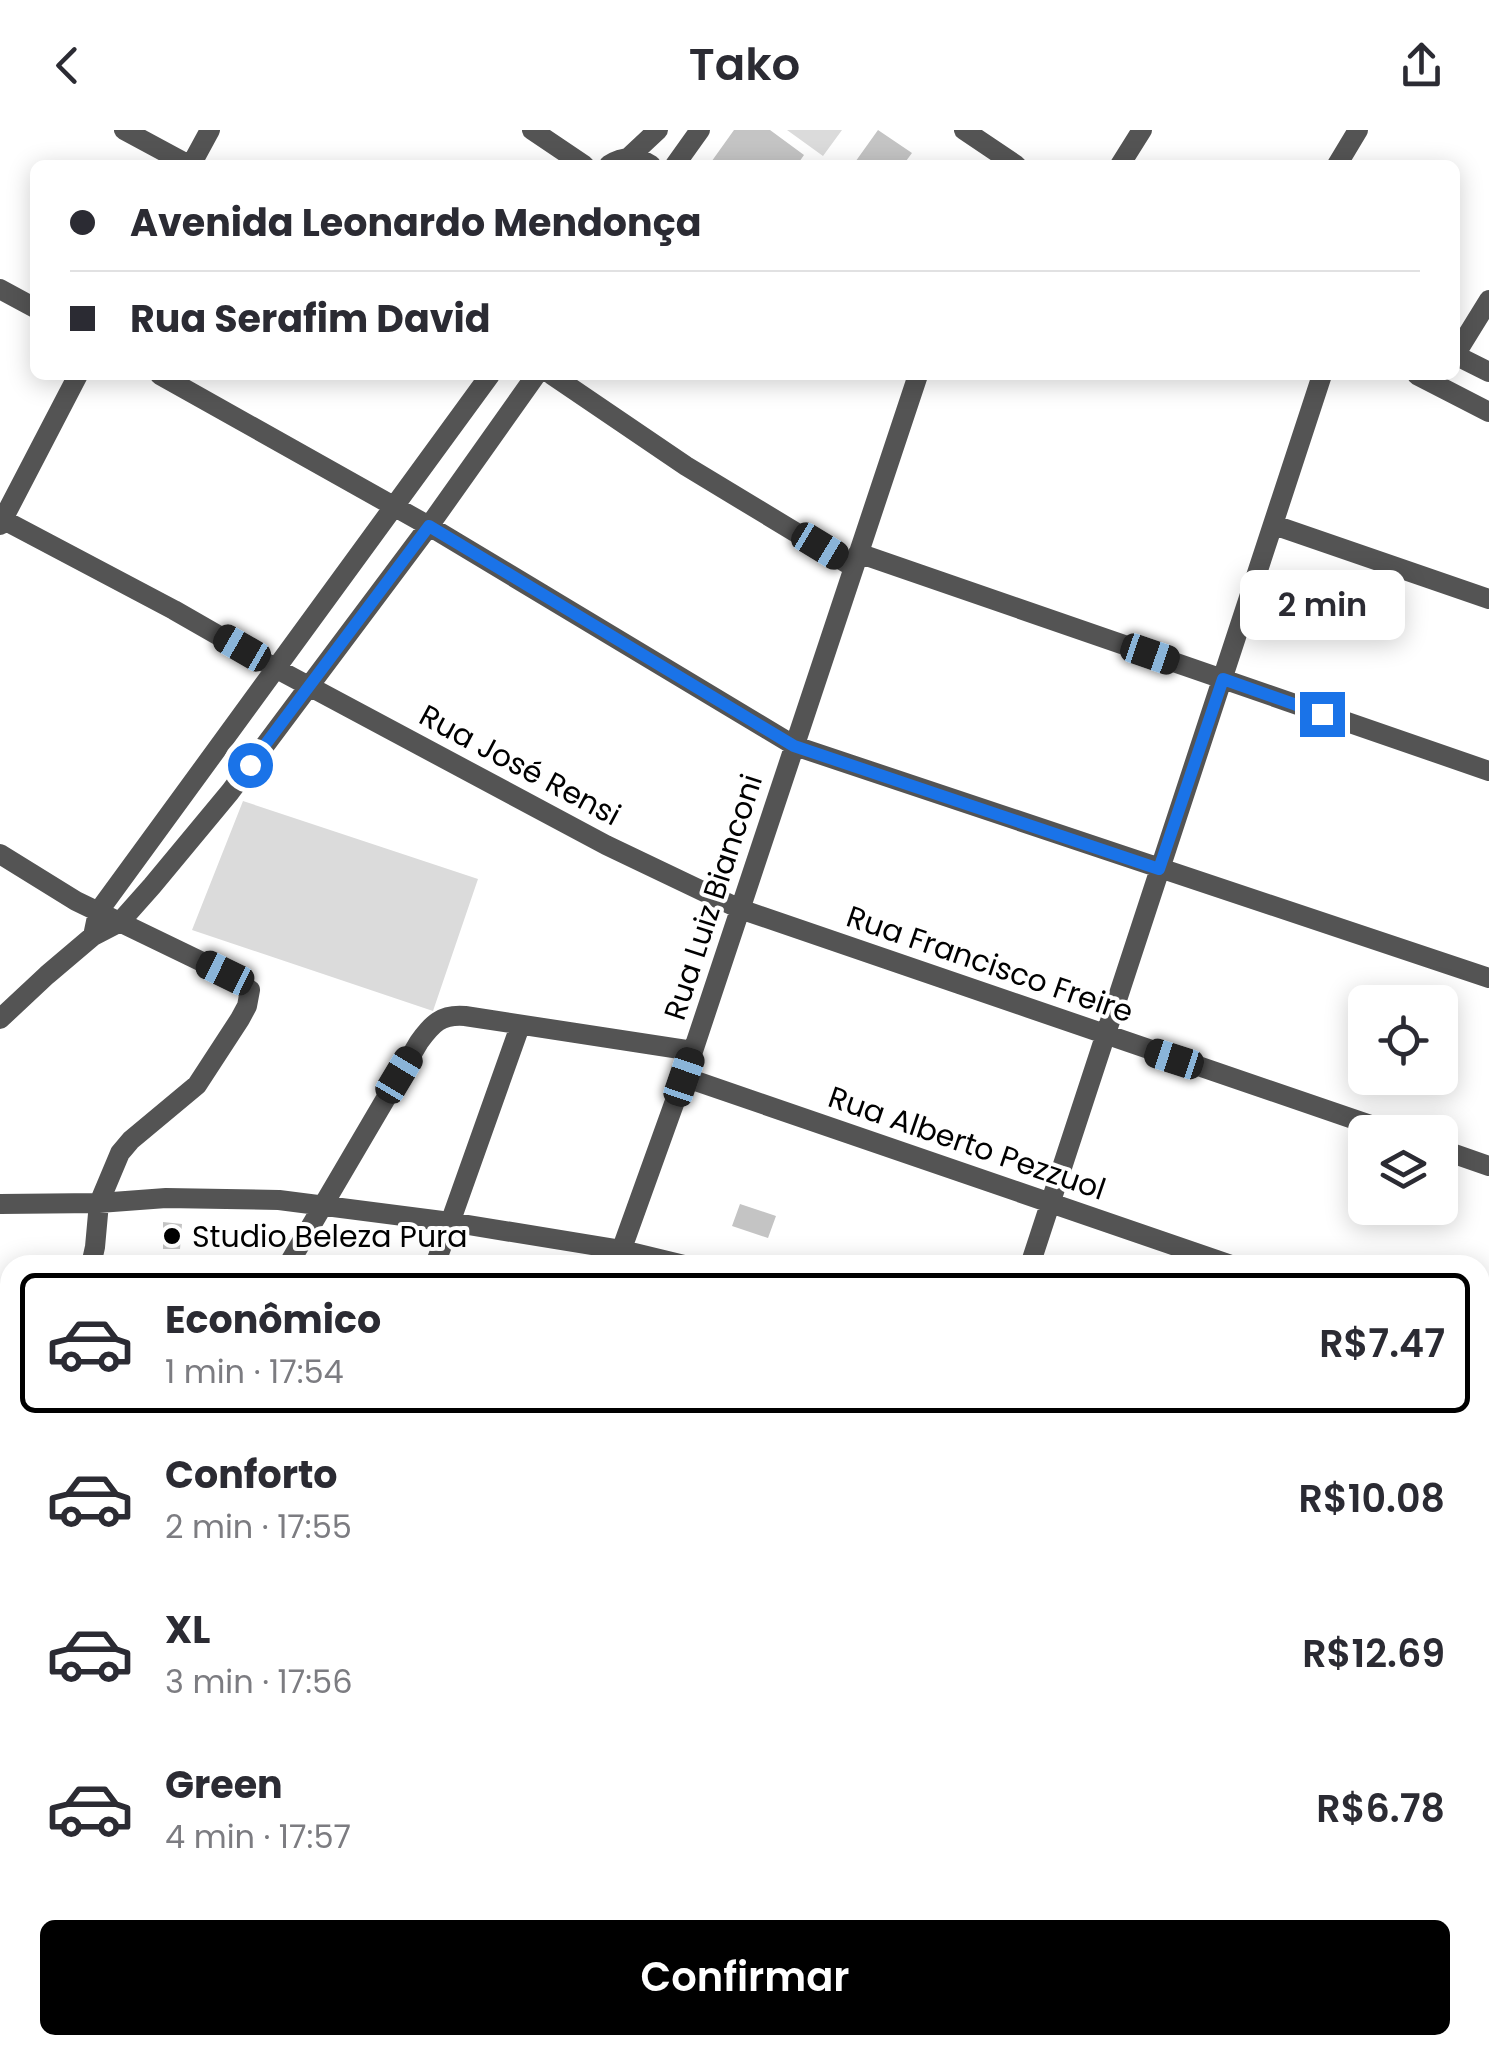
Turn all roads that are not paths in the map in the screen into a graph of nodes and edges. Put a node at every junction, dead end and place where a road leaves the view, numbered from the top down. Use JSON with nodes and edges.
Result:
{"nodes":[{"id":1,"x":124,"y":130,"type":"edge"},
{"id":2,"x":210,"y":130,"type":"edge"},
{"id":3,"x":532,"y":130,"type":"edge"},
{"id":4,"x":658,"y":130,"type":"edge"},
{"id":5,"x":700,"y":130,"type":"edge"},
{"id":6,"x":964,"y":130,"type":"edge"},
{"id":7,"x":1142,"y":130,"type":"edge"},
{"id":8,"x":1358,"y":130,"type":"edge"},
{"id":9,"x":993,"y":159,"type":"edge"},
{"id":10,"x":181,"y":160,"type":"edge"},
{"id":11,"x":193,"y":160,"type":"edge"},
{"id":12,"x":577,"y":160,"type":"edge"},
{"id":13,"x":619,"y":160,"type":"edge"},
{"id":14,"x":679,"y":160,"type":"edge"},
{"id":15,"x":1123,"y":160,"type":"edge"},
{"id":16,"x":1339,"y":160,"type":"edge"},
{"id":17,"x":0,"y":289,"type":"edge"},
{"id":18,"x":1489,"y":300,"type":"edge"},
{"id":19,"x":30,"y":305,"type":"edge"},
{"id":20,"x":1460,"y":347,"type":"edge"},
{"id":21,"x":1460,"y":358,"type":"edge"},
{"id":22,"x":1489,"y":372,"type":"edge"},
{"id":23,"x":75,"y":380,"type":"edge"},
{"id":24,"x":169,"y":380,"type":"edge"},
{"id":25,"x":486,"y":380,"type":"edge"},
{"id":26,"x":532,"y":380,"type":"edge"},
{"id":27,"x":559,"y":380,"type":"edge"},
{"id":28,"x":916,"y":380,"type":"edge"},
{"id":29,"x":1320,"y":380,"type":"edge"},
{"id":30,"x":1440,"y":380,"type":"edge"},
{"id":31,"x":1489,"y":412,"type":"edge"},
{"id":32,"x":395,"y":506,"type":"junction"},
{"id":33,"x":1,"y":521,"type":"edge"},
{"id":34,"x":1274,"y":525,"type":"junction"},
{"id":35,"x":429,"y":526,"type":"junction"},
{"id":36,"x":856,"y":560,"type":"junction"},
{"id":37,"x":1489,"y":599,"type":"edge"},
{"id":38,"x":275,"y":668,"type":"junction"},
{"id":39,"x":1223,"y":679,"type":"junction"},
{"id":40,"x":310,"y":686,"type":"junction"},
{"id":41,"x":794,"y":746,"type":"junction"},
{"id":42,"x":1489,"y":771,"type":"edge"},
{"id":43,"x":0,"y":854,"type":"edge"},
{"id":44,"x":1159,"y":869,"type":"junction"},
{"id":45,"x":740,"y":909,"type":"junction"},
{"id":46,"x":98,"y":912,"type":"junction"},
{"id":47,"x":120,"y":922,"type":"junction"},
{"id":48,"x":93,"y":936,"type":"junction"},
{"id":49,"x":1489,"y":978,"type":"edge"},
{"id":50,"x":0,"y":1019,"type":"edge"},
{"id":51,"x":520,"y":1026,"type":"junction"},
{"id":52,"x":1105,"y":1036,"type":"junction"},
{"id":53,"x":693,"y":1051,"type":"junction"},
{"id":54,"x":684,"y":1077,"type":"junction"},
{"id":55,"x":1348,"y":1118,"type":"edge"},
{"id":56,"x":1458,"y":1155,"type":"edge"},
{"id":57,"x":1489,"y":1166,"type":"edge"},
{"id":58,"x":99,"y":1203,"type":"junction"},
{"id":59,"x":0,"y":1204,"type":"edge"},
{"id":60,"x":1049,"y":1204,"type":"junction"},
{"id":61,"x":323,"y":1205,"type":"junction"},
{"id":62,"x":450,"y":1222,"type":"junction"},
{"id":63,"x":92,"y":1255,"type":"edge"},
{"id":64,"x":294,"y":1255,"type":"edge"},
{"id":65,"x":438,"y":1255,"type":"edge"},
{"id":66,"x":605,"y":1255,"type":"edge"},
{"id":67,"x":620,"y":1255,"type":"edge"},
{"id":68,"x":1033,"y":1255,"type":"edge"},
{"id":69,"x":1201,"y":1255,"type":"edge"}],
"edges":[{"from":1,"to":10,"type":"street"},
{"from":2,"to":11,"type":"street"},
{"from":3,"to":12,"type":"street"},
{"from":4,"to":13,"type":"street"},
{"from":5,"to":14,"type":"street"},
{"from":6,"to":9,"type":"street"},
{"from":7,"to":15,"type":"street"},
{"from":8,"to":16,"type":"street"},
{"from":17,"to":19,"type":"street"},
{"from":18,"to":20,"type":"street"},
{"from":21,"to":22,"type":"street"},
{"from":23,"to":33,"type":"street"},
{"from":24,"to":32,"type":"street"},
{"from":25,"to":32,"type":"street"},
{"from":26,"to":35,"type":"street"},
{"from":27,"to":36,"type":"street"},
{"from":28,"to":36,"type":"street","name":"Rua Luiz Bianconi"},
{"from":29,"to":34,"type":"street"},
{"from":30,"to":31,"type":"street"},
{"from":32,"to":35,"type":"street"},
{"from":32,"to":38,"type":"street"},
{"from":33,"to":38,"type":"street","name":"Rua José Rensi"},
{"from":34,"to":37,"type":"street"},
{"from":34,"to":39,"type":"street"},
{"from":35,"to":40,"type":"street"},
{"from":35,"to":41,"type":"street"},
{"from":36,"to":39,"type":"street"},
{"from":36,"to":41,"type":"street","name":"Rua Luiz Bianconi"},
{"from":38,"to":40,"type":"street","name":"Rua José Rensi"},
{"from":38,"to":46,"type":"street"},
{"from":39,"to":42,"type":"street"},
{"from":39,"to":44,"type":"street"},
{"from":40,"to":45,"type":"street","name":"Rua José Rensi"},
{"from":40,"to":47,"type":"street"},
{"from":41,"to":44,"type":"street"},
{"from":41,"to":45,"type":"street","name":"Rua Luiz Bianconi"},
{"from":43,"to":46,"type":"street"},
{"from":44,"to":49,"type":"street"},
{"from":44,"to":52,"type":"street"},
{"from":45,"to":52,"type":"street","name":"Rua Francisco Freire"},
{"from":45,"to":53,"type":"street","name":"Rua Luiz Bianconi"},
{"from":46,"to":47,"type":"street"},
{"from":46,"to":48,"type":"street"},
{"from":47,"to":48,"type":"street"},
{"from":47,"to":58,"type":"street"},
{"from":48,"to":50,"type":"street"},
{"from":51,"to":53,"type":"street"},
{"from":51,"to":61,"type":"street"},
{"from":51,"to":62,"type":"street"},
{"from":52,"to":55,"type":"street","name":"Rua Francisco Freire"},
{"from":52,"to":60,"type":"street"},
{"from":53,"to":54,"type":"street","name":"Rua Luiz Bianconi"},
{"from":54,"to":60,"type":"street","name":"Rua Alberto Pezzuol"},
{"from":54,"to":67,"type":"street","name":"Rua Luiz Bianconi"},
{"from":56,"to":57,"type":"street"},
{"from":58,"to":59,"type":"street"},
{"from":58,"to":61,"type":"street"},
{"from":58,"to":63,"type":"street"},
{"from":60,"to":68,"type":"street"},
{"from":60,"to":69,"type":"street","name":"Rua Alberto Pezzuol"},
{"from":61,"to":62,"type":"street"},
{"from":61,"to":64,"type":"street"},
{"from":62,"to":65,"type":"street"},
{"from":62,"to":66,"type":"street"}]}
